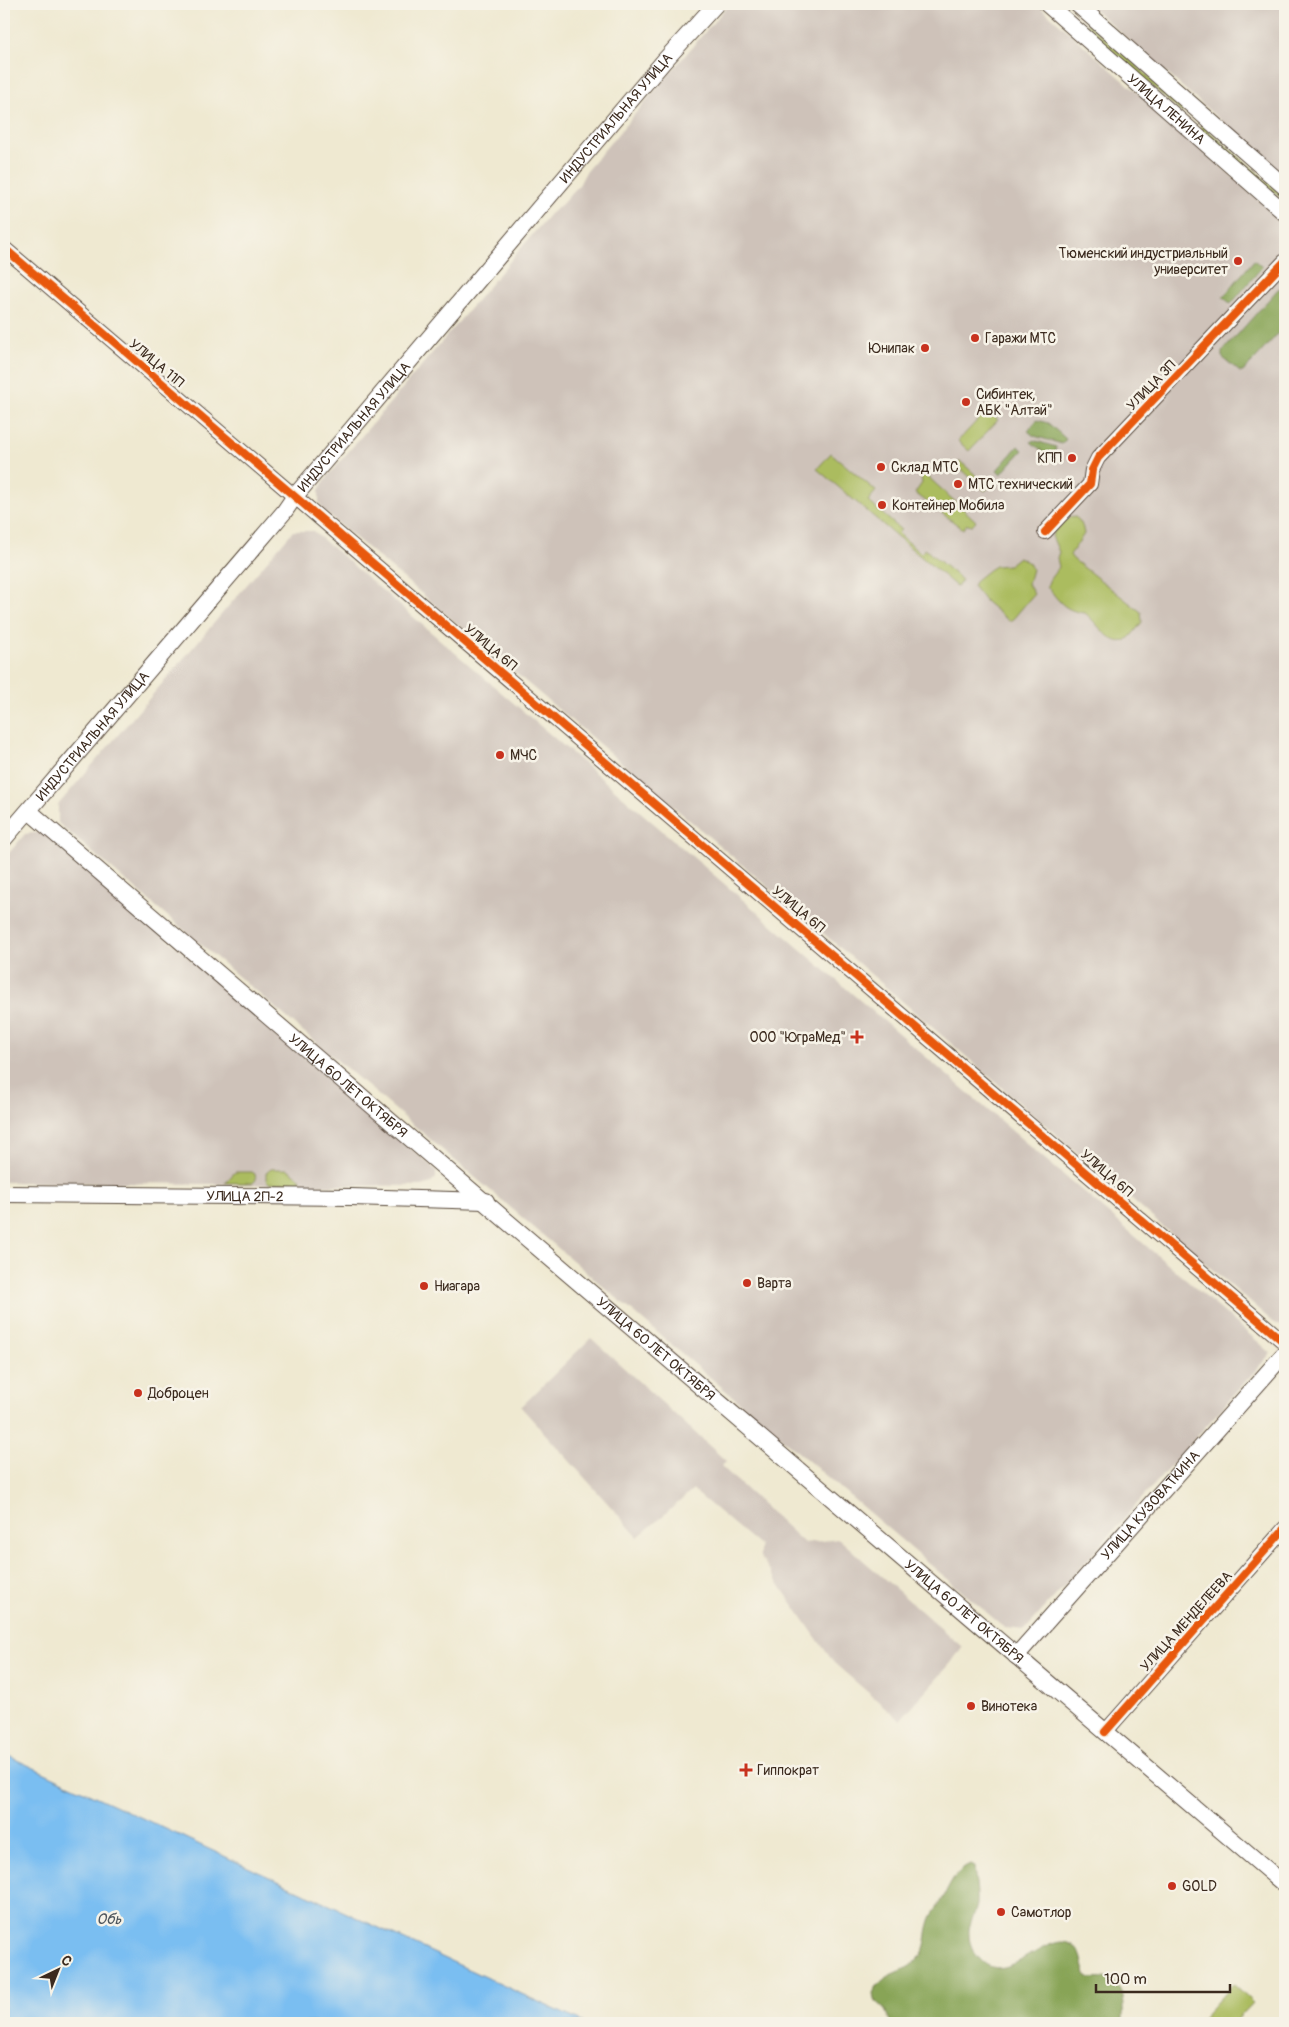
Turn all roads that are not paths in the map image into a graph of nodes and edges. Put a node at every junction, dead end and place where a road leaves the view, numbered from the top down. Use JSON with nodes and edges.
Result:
{"nodes":[{"id":1,"x":704,"y":4,"type":"edge"},
{"id":2,"x":716,"y":4,"type":"edge"},
{"id":3,"x":1047,"y":4,"type":"edge"},
{"id":4,"x":1077,"y":4,"type":"edge"},
{"id":5,"x":685,"y":37,"type":"junction"},
{"id":6,"x":1198,"y":110,"type":"junction"},
{"id":7,"x":1185,"y":125,"type":"junction"},
{"id":8,"x":1285,"y":187,"type":"edge"},
{"id":9,"x":1285,"y":213,"type":"edge"},
{"id":10,"x":4,"y":248,"type":"edge"},
{"id":11,"x":1285,"y":261,"type":"edge"},
{"id":12,"x":295,"y":496,"type":"junction"},
{"id":13,"x":1045,"y":532,"type":"dead end"},
{"id":14,"x":29,"y":811,"type":"junction"},
{"id":15,"x":4,"y":839,"type":"edge"},
{"id":16,"x":4,"y":1194,"type":"edge"},
{"id":17,"x":486,"y":1201,"type":"junction"},
{"id":18,"x":1285,"y":1343,"type":"edge"},
{"id":19,"x":1285,"y":1354,"type":"edge"},
{"id":20,"x":1285,"y":1528,"type":"edge"},
{"id":21,"x":1016,"y":1656,"type":"junction"},
{"id":22,"x":1106,"y":1732,"type":"junction"},
{"id":23,"x":1285,"y":1885,"type":"edge"}],
"edges":[{"from":1,"to":5,"type":"main road","name":"ИНДУСТРИАЛЬНАЯ УЛИЦА"},
{"from":2,"to":5,"type":"main road","name":"ИНДУСТРИАЛЬНАЯ УЛИЦА"},
{"from":3,"to":7,"type":"main road","name":"УЛИЦА ЛЕНИНА"},
{"from":4,"to":6,"type":"main road","name":"УЛИЦА ЛЕНИНА"},
{"from":5,"to":12,"type":"main road","name":"ИНДУСТРИАЛЬНАЯ УЛИЦА"},
{"from":6,"to":7,"type":"main road"},
{"from":6,"to":8,"type":"main road","name":"УЛИЦА ЛЕНИНА"},
{"from":7,"to":9,"type":"main road","name":"УЛИЦА ЛЕНИНА"},
{"from":10,"to":12,"type":"street","name":"УЛИЦА 11П"},
{"from":11,"to":13,"type":"street","name":"УЛИЦА 3П"},
{"from":12,"to":14,"type":"main road","name":"ИНДУСТРИАЛЬНАЯ УЛИЦА"},
{"from":12,"to":18,"type":"street","name":"УЛИЦА 6П"},
{"from":14,"to":15,"type":"main road","name":"ИНДУСТРИАЛЬНАЯ УЛИЦА"},
{"from":14,"to":17,"type":"main road","name":"УЛИЦА 60 ЛЕТ ОКТЯБРЯ"},
{"from":16,"to":17,"type":"main road","name":"УЛИЦА 2П-2"},
{"from":17,"to":21,"type":"main road","name":"УЛИЦА 60 ЛЕТ ОКТЯБРЯ"},
{"from":19,"to":21,"type":"main road","name":"УЛИЦА КУЗОВАТКИНА"},
{"from":20,"to":22,"type":"street","name":"УЛИЦА МЕНДЕЛЕЕВА"},
{"from":21,"to":22,"type":"main road","name":"УЛИЦА 60 ЛЕТ ОКТЯБРЯ"},
{"from":22,"to":23,"type":"main road","name":"УЛИЦА 60 ЛЕТ ОКТЯБРЯ"}]}
